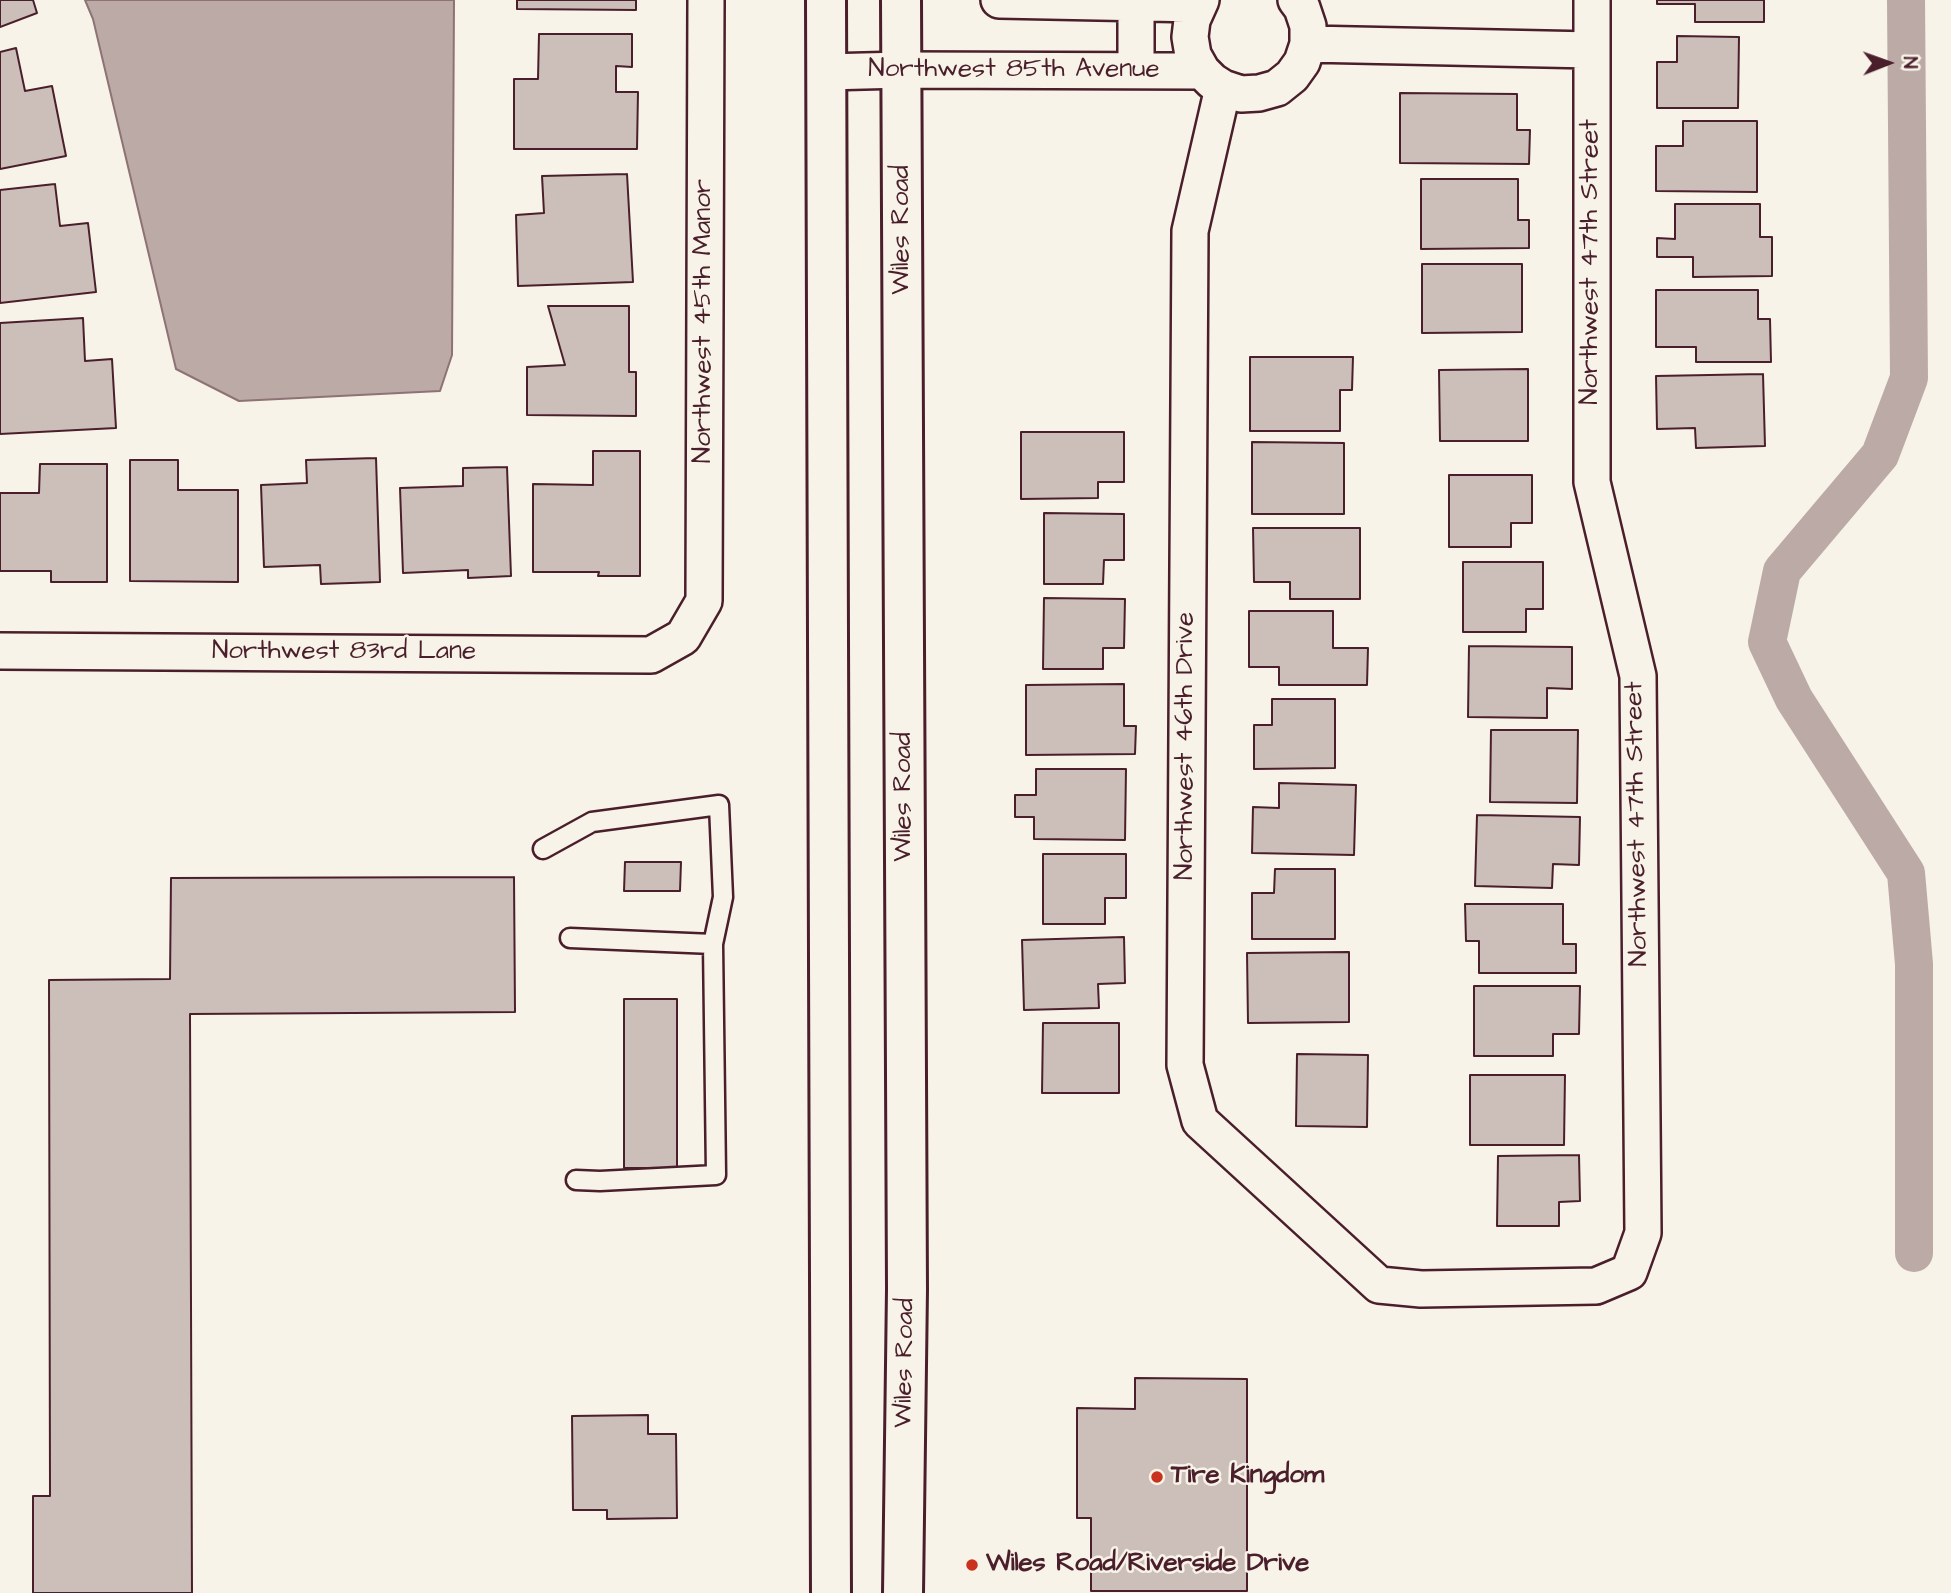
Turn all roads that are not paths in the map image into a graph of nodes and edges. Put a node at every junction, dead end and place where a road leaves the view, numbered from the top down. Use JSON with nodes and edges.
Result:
{"nodes":[{"id":1,"x":706,"y":0,"type":"edge"},
{"id":2,"x":826,"y":0,"type":"edge"},
{"id":3,"x":901,"y":0,"type":"edge"},
{"id":4,"x":999,"y":0,"type":"edge"},
{"id":5,"x":1296,"y":0,"type":"edge"},
{"id":6,"x":1592,"y":0,"type":"edge"},
{"id":7,"x":1200,"y":2,"type":"edge"},
{"id":8,"x":1136,"y":3,"type":"junction"},
{"id":9,"x":1308,"y":44,"type":"junction"},
{"id":10,"x":1592,"y":50,"type":"junction"},
{"id":11,"x":902,"y":70,"type":"junction"},
{"id":12,"x":1136,"y":70,"type":"junction"},
{"id":13,"x":826,"y":72,"type":"junction"},
{"id":14,"x":1212,"y":79,"type":"junction"},
{"id":15,"x":683,"y":637,"type":"joint"},
{"id":16,"x":0,"y":651,"type":"edge"},
{"id":17,"x":543,"y":849,"type":"dead end"},
{"id":18,"x":570,"y":938,"type":"dead end"},
{"id":19,"x":713,"y":944,"type":"junction"},
{"id":20,"x":576,"y":1180,"type":"dead end"},
{"id":21,"x":1421,"y":1289,"type":"joint"},
{"id":22,"x":831,"y":1593,"type":"edge"},
{"id":23,"x":903,"y":1593,"type":"edge"}],
"edges":[{"from":1,"to":15,"type":"street","name":"Northwest 45th Manor"},
{"from":2,"to":13,"type":"main road"},
{"from":3,"to":11,"type":"main road","name":"Wiles Road"},
{"from":4,"to":8,"type":"street"},
{"from":5,"to":9,"type":"street"},
{"from":6,"to":10,"type":"street","name":"Northwest 47th Street"},
{"from":7,"to":8,"type":"street"},
{"from":7,"to":14,"type":"street"},
{"from":8,"to":12,"type":"street"},
{"from":9,"to":10,"type":"street"},
{"from":9,"to":14,"type":"street","name":"Northwest 85th Avenue"},
{"from":10,"to":21,"type":"street","name":"Northwest 47th Street"},
{"from":11,"to":12,"type":"street","name":"Northwest 85th Avenue"},
{"from":11,"to":13,"type":"street","name":"Northwest 85th Avenue"},
{"from":11,"to":23,"type":"main road","name":"Wiles Road"},
{"from":12,"to":14,"type":"street","name":"Northwest 85th Avenue"},
{"from":13,"to":22,"type":"main road"},
{"from":14,"to":21,"type":"street","name":"Northwest 46th Drive"},
{"from":15,"to":16,"type":"street","name":"Northwest 83rd Lane"},
{"from":17,"to":19,"type":"lane"},
{"from":18,"to":19,"type":"lane"},
{"from":19,"to":20,"type":"lane"}]}
